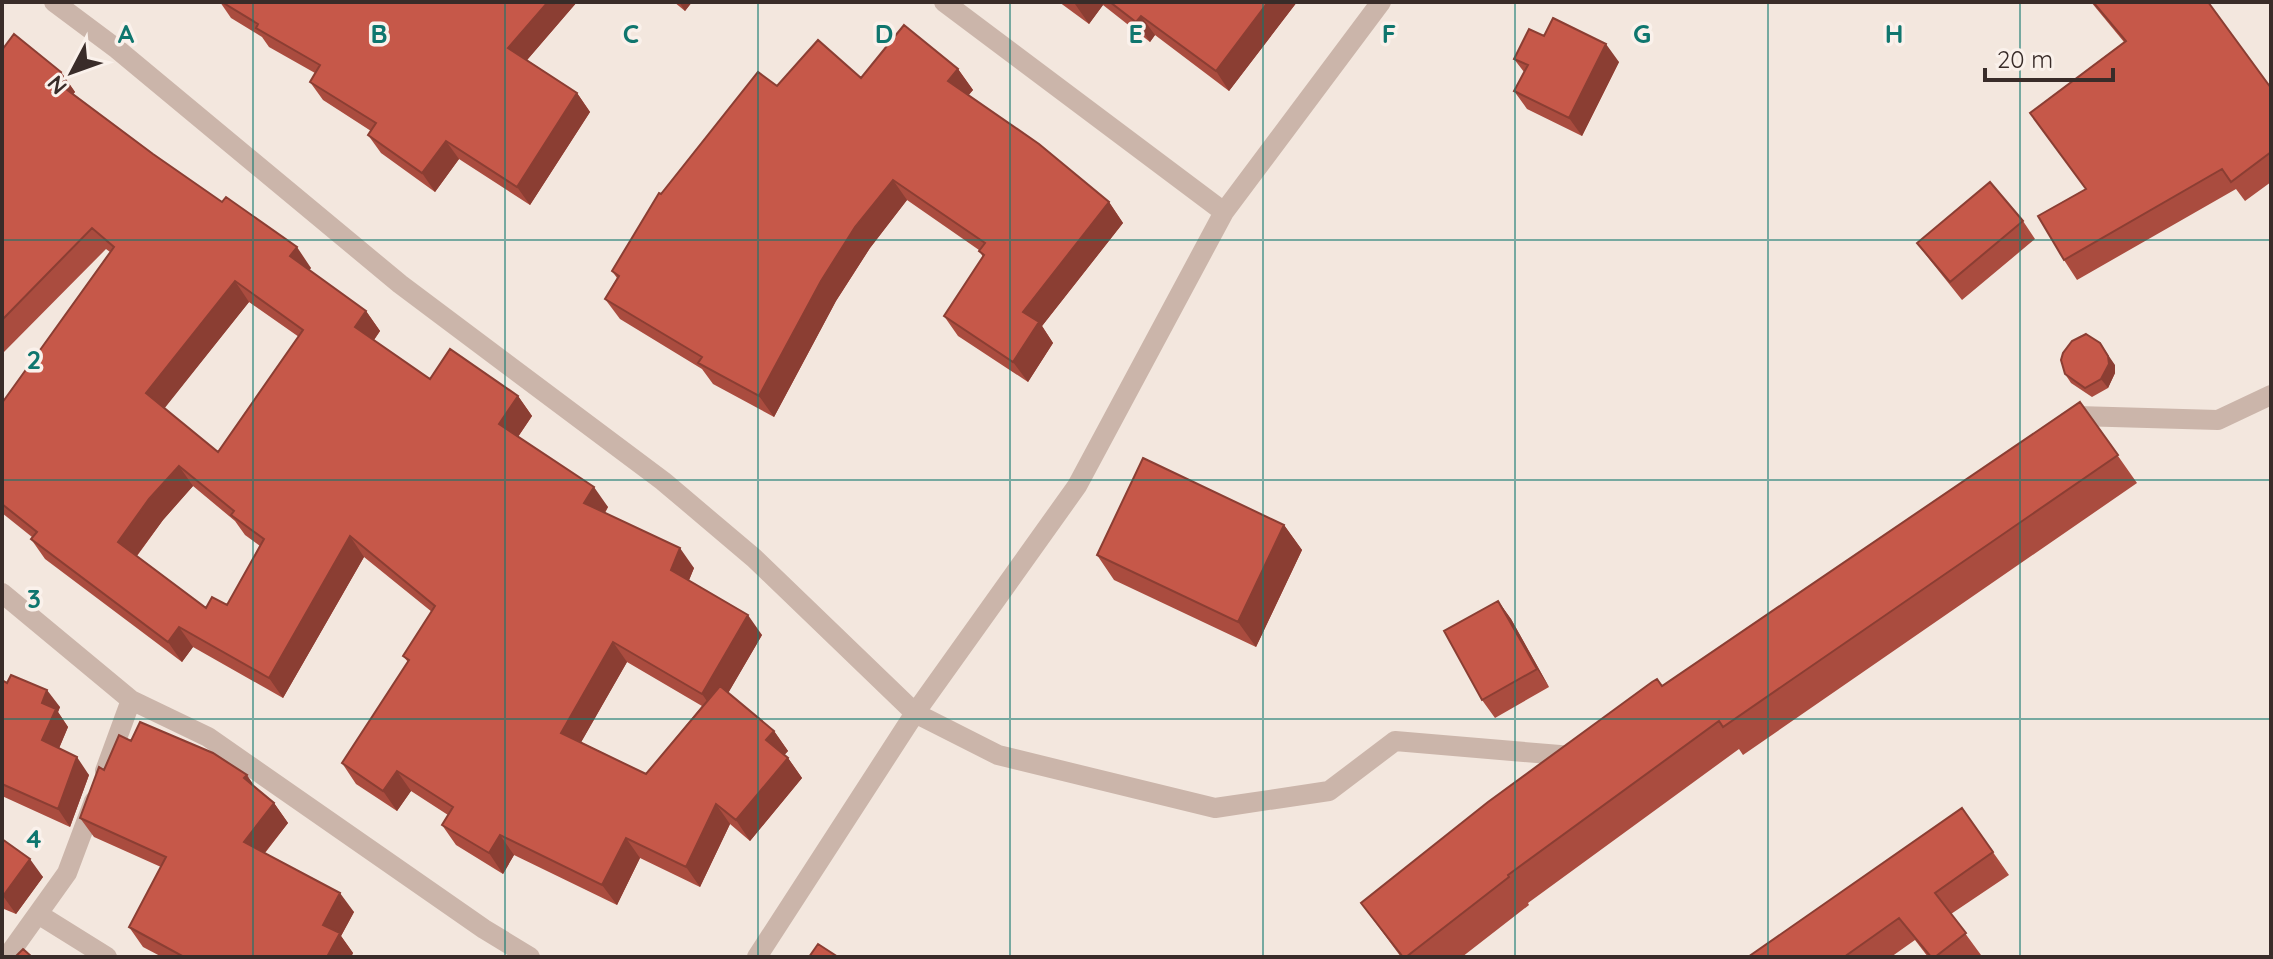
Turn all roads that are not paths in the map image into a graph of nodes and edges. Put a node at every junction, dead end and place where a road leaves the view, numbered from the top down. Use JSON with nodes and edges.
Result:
{"nodes":[{"id":1,"x":54,"y":2,"type":"edge"},
{"id":2,"x":944,"y":2,"type":"edge"},
{"id":3,"x":1381,"y":2,"type":"edge"},
{"id":4,"x":1224,"y":212,"type":"junction"},
{"id":5,"x":2271,"y":395,"type":"edge"},
{"id":6,"x":2050,"y":433,"type":"edge"},
{"id":7,"x":2,"y":593,"type":"edge"},
{"id":8,"x":131,"y":700,"type":"junction"},
{"id":9,"x":915,"y":713,"type":"junction"},
{"id":10,"x":1596,"y":741,"type":"edge"},
{"id":11,"x":38,"y":914,"type":"junction"},
{"id":12,"x":7,"y":957,"type":"edge"},
{"id":13,"x":107,"y":957,"type":"edge"},
{"id":14,"x":530,"y":957,"type":"edge"},
{"id":15,"x":757,"y":957,"type":"edge"}],
"edges":[{"from":1,"to":9,"type":"street"},
{"from":2,"to":4,"type":"street"},
{"from":3,"to":4,"type":"street"},
{"from":4,"to":9,"type":"street"},
{"from":5,"to":6,"type":"street"},
{"from":7,"to":8,"type":"street"},
{"from":8,"to":11,"type":"street"},
{"from":8,"to":14,"type":"street"},
{"from":9,"to":10,"type":"street"},
{"from":9,"to":15,"type":"street"},
{"from":11,"to":12,"type":"street"},
{"from":11,"to":13,"type":"street"}]}
